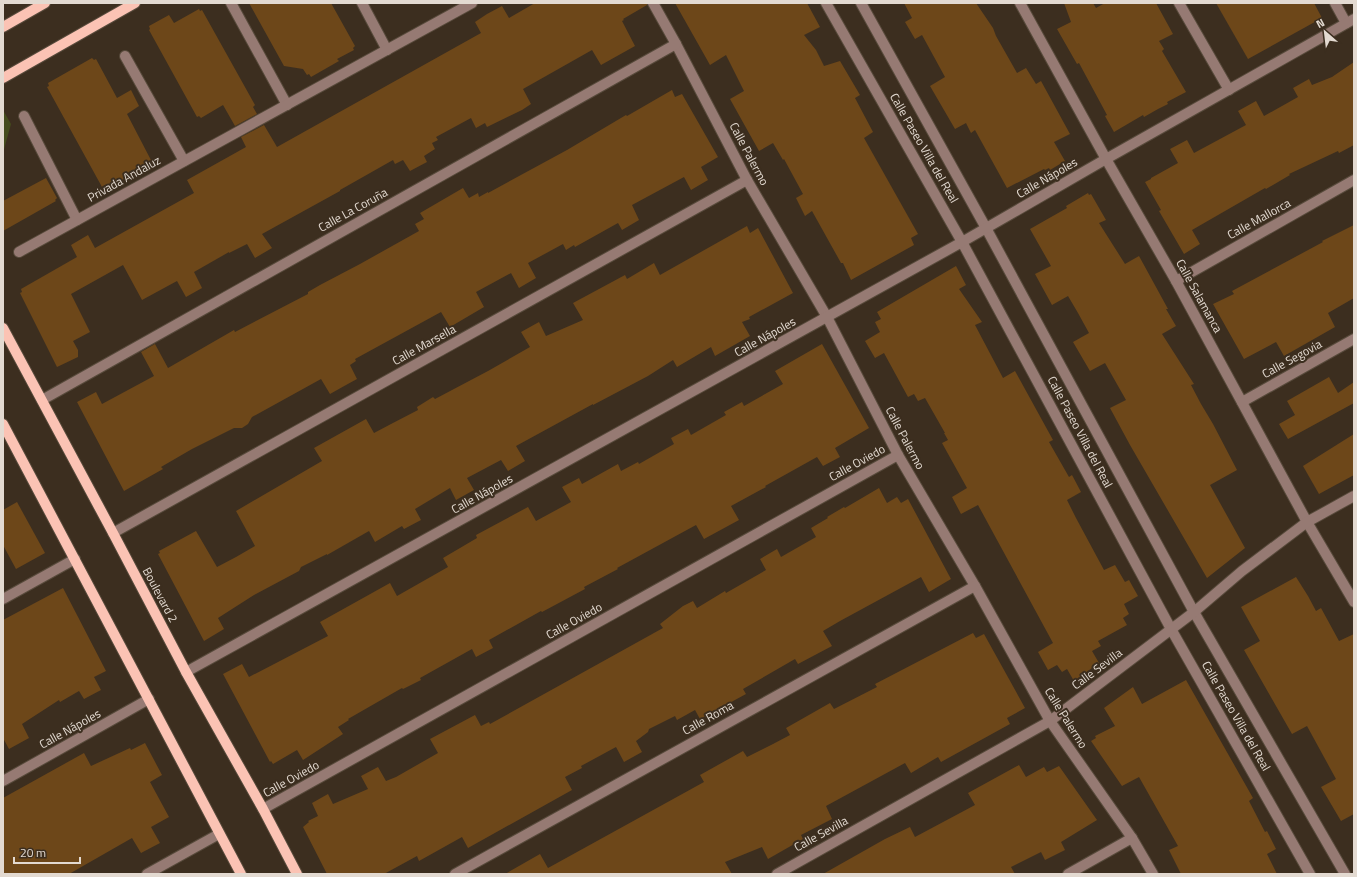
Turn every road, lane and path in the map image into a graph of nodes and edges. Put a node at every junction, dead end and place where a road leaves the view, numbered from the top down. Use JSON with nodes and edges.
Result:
{"nodes":[{"id":1,"x":45,"y":3,"type":"edge"},
{"id":2,"x":135,"y":3,"type":"edge"},
{"id":3,"x":231,"y":3,"type":"edge"},
{"id":4,"x":362,"y":3,"type":"edge"},
{"id":5,"x":472,"y":3,"type":"edge"},
{"id":6,"x":653,"y":3,"type":"edge"},
{"id":7,"x":826,"y":3,"type":"edge"},
{"id":8,"x":862,"y":3,"type":"edge"},
{"id":9,"x":1020,"y":3,"type":"edge"},
{"id":10,"x":1179,"y":3,"type":"edge"},
{"id":11,"x":1335,"y":3,"type":"edge"},
{"id":12,"x":1350,"y":21,"type":"edge"},
{"id":13,"x":3,"y":27,"type":"edge"},
{"id":14,"x":676,"y":44,"type":"junction"},
{"id":15,"x":387,"y":50,"type":"junction"},
{"id":16,"x":125,"y":56,"type":"dead end"},
{"id":17,"x":3,"y":78,"type":"edge"},
{"id":18,"x":1229,"y":90,"type":"junction"},
{"id":19,"x":287,"y":104,"type":"junction"},
{"id":20,"x":24,"y":116,"type":"dead end"},
{"id":21,"x":1106,"y":159,"type":"junction"},
{"id":22,"x":184,"y":161,"type":"junction"},
{"id":23,"x":747,"y":180,"type":"junction"},
{"id":24,"x":1354,"y":180,"type":"edge"},
{"id":25,"x":77,"y":220,"type":"junction"},
{"id":26,"x":986,"y":228,"type":"junction"},
{"id":27,"x":962,"y":242,"type":"junction"},
{"id":28,"x":19,"y":252,"type":"dead end"},
{"id":29,"x":1176,"y":281,"type":"junction"},
{"id":30,"x":827,"y":317,"type":"junction"},
{"id":31,"x":3,"y":328,"type":"edge"},
{"id":32,"x":1354,"y":339,"type":"edge"},
{"id":33,"x":42,"y":400,"type":"junction"},
{"id":34,"x":1242,"y":402,"type":"junction"},
{"id":35,"x":3,"y":424,"type":"edge"},
{"id":36,"x":898,"y":455,"type":"junction"},
{"id":37,"x":1354,"y":496,"type":"edge"},
{"id":38,"x":1307,"y":522,"type":"junction"},
{"id":39,"x":113,"y":533,"type":"junction"},
{"id":40,"x":75,"y":559,"type":"junction"},
{"id":41,"x":975,"y":586,"type":"junction"},
{"id":42,"x":3,"y":599,"type":"edge"},
{"id":43,"x":1354,"y":602,"type":"edge"},
{"id":44,"x":1194,"y":612,"type":"junction"},
{"id":45,"x":1171,"y":629,"type":"junction"},
{"id":46,"x":186,"y":672,"type":"junction"},
{"id":47,"x":149,"y":699,"type":"junction"},
{"id":48,"x":1050,"y":721,"type":"junction"},
{"id":49,"x":3,"y":780,"type":"edge"},
{"id":50,"x":263,"y":809,"type":"junction"},
{"id":51,"x":219,"y":834,"type":"junction"},
{"id":52,"x":1132,"y":838,"type":"junction"},
{"id":53,"x":147,"y":874,"type":"edge"},
{"id":54,"x":241,"y":874,"type":"edge"},
{"id":55,"x":297,"y":874,"type":"edge"},
{"id":56,"x":455,"y":874,"type":"edge"},
{"id":57,"x":777,"y":874,"type":"edge"},
{"id":58,"x":1068,"y":874,"type":"edge"},
{"id":59,"x":1153,"y":874,"type":"edge"},
{"id":60,"x":1310,"y":874,"type":"edge"},
{"id":61,"x":1344,"y":874,"type":"edge"}],
"edges":[{"from":1,"to":13,"type":"main road"},
{"from":2,"to":17,"type":"main road"},
{"from":3,"to":19,"type":"street"},
{"from":4,"to":15,"type":"street"},
{"from":5,"to":15,"type":"street","name":"Privada Andaluz"},
{"from":6,"to":14,"type":"street","name":"Calle Palermo"},
{"from":7,"to":27,"type":"street","name":"Calle Paseo Villa del Real"},
{"from":8,"to":26,"type":"street","name":"Calle Paseo Villa del Real"},
{"from":9,"to":21,"type":"street","name":"Calle Salamanca"},
{"from":10,"to":18,"type":"street"},
{"from":11,"to":12,"type":"street"},
{"from":12,"to":18,"type":"street","name":"Calle Nápoles"},
{"from":14,"to":23,"type":"street","name":"Calle Palermo"},
{"from":14,"to":33,"type":"street","name":"Calle La Coruña"},
{"from":15,"to":19,"type":"street","name":"Privada Andaluz"},
{"from":16,"to":22,"type":"street"},
{"from":18,"to":21,"type":"street","name":"Calle Nápoles"},
{"from":19,"to":22,"type":"street","name":"Privada Andaluz"},
{"from":20,"to":25,"type":"street"},
{"from":21,"to":26,"type":"street","name":"Calle Nápoles"},
{"from":21,"to":29,"type":"street","name":"Calle Salamanca"},
{"from":22,"to":25,"type":"street","name":"Privada Andaluz"},
{"from":23,"to":30,"type":"street","name":"Calle Palermo"},
{"from":23,"to":39,"type":"street","name":"Calle Marsella"},
{"from":24,"to":29,"type":"street","name":"Calle Mallorca"},
{"from":25,"to":28,"type":"street","name":"Privada Andaluz"},
{"from":26,"to":27,"type":"street","name":"Calle Nápoles"},
{"from":26,"to":44,"type":"street","name":"Calle Paseo Villa del Real"},
{"from":27,"to":30,"type":"street","name":"Calle Nápoles"},
{"from":27,"to":45,"type":"street","name":"Calle Paseo Villa del Real"},
{"from":29,"to":34,"type":"street","name":"Calle Salamanca"},
{"from":30,"to":36,"type":"street","name":"Calle Palermo"},
{"from":30,"to":46,"type":"street","name":"Calle Nápoles"},
{"from":31,"to":33,"type":"main road","name":"Boulevard 2"},
{"from":32,"to":34,"type":"street","name":"Calle Segovia"},
{"from":33,"to":39,"type":"main road","name":"Boulevard 2"},
{"from":34,"to":38,"type":"street","name":"Calle Salamanca"},
{"from":35,"to":40,"type":"main road"},
{"from":36,"to":41,"type":"street","name":"Calle Palermo"},
{"from":36,"to":50,"type":"street","name":"Calle Oviedo"},
{"from":37,"to":38,"type":"street","name":"Calle Sevilla"},
{"from":38,"to":43,"type":"street","name":"Calle Salamanca"},
{"from":38,"to":44,"type":"street","name":"Calle Sevilla"},
{"from":39,"to":46,"type":"main road","name":"Boulevard 2"},
{"from":40,"to":42,"type":"street"},
{"from":40,"to":47,"type":"main road"},
{"from":41,"to":48,"type":"street","name":"Calle Palermo"},
{"from":41,"to":56,"type":"street","name":"Calle Roma"},
{"from":44,"to":45,"type":"street","name":"Calle Sevilla"},
{"from":44,"to":61,"type":"street","name":"Calle Paseo Villa del Real"},
{"from":45,"to":48,"type":"street","name":"Calle Sevilla"},
{"from":45,"to":60,"type":"street","name":"Calle Paseo Villa del Real"},
{"from":46,"to":50,"type":"main road","name":"Boulevard 2"},
{"from":47,"to":49,"type":"street","name":"Calle Nápoles"},
{"from":47,"to":51,"type":"main road"},
{"from":48,"to":52,"type":"street","name":"Calle Palermo"},
{"from":48,"to":57,"type":"street","name":"Calle Sevilla"},
{"from":50,"to":55,"type":"main road","name":"Boulevard 2"},
{"from":51,"to":53,"type":"street"},
{"from":51,"to":54,"type":"main road"},
{"from":52,"to":58,"type":"street"},
{"from":52,"to":59,"type":"street","name":"Calle Palermo"}]}
